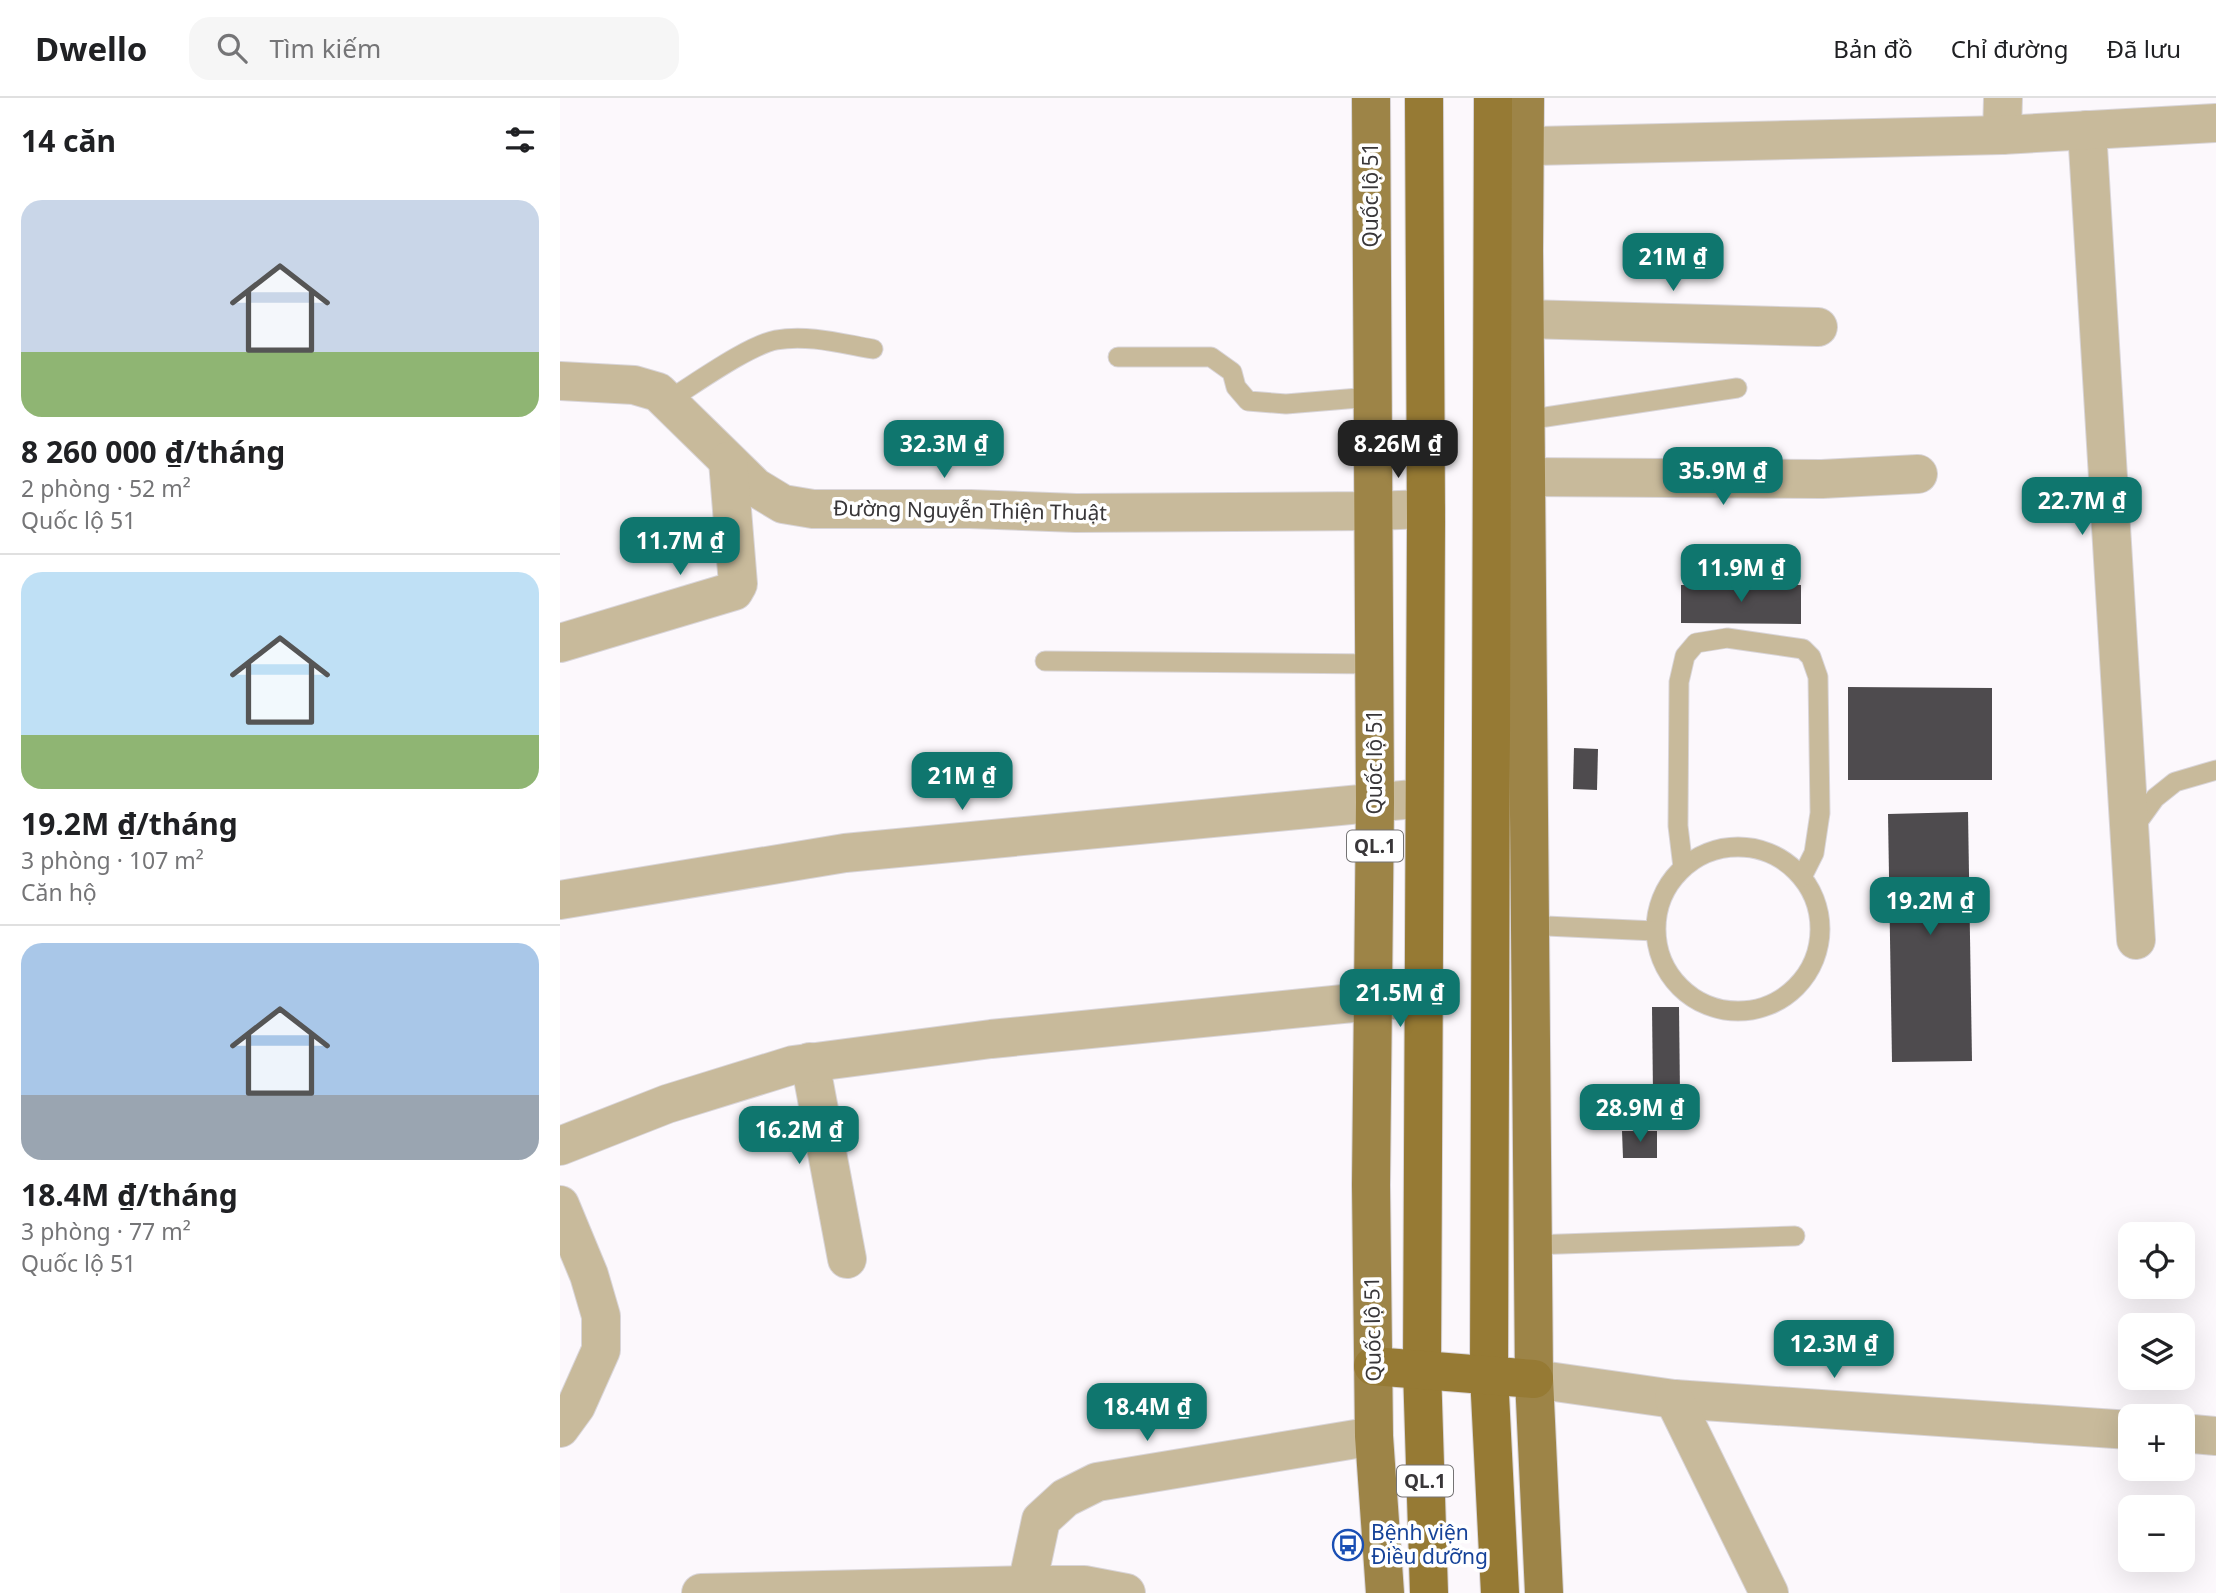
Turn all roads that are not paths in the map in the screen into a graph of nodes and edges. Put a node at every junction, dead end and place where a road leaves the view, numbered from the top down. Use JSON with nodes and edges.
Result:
{"nodes":[{"id":1,"x":1371,"y":98,"type":"edge"},
{"id":2,"x":1424,"y":98,"type":"edge"},
{"id":3,"x":1493,"y":98,"type":"edge"},
{"id":4,"x":1525,"y":98,"type":"edge"},
{"id":5,"x":2002,"y":117,"type":"edge"},
{"id":6,"x":2216,"y":123,"type":"edge"},
{"id":7,"x":2087,"y":130,"type":"junction"},
{"id":8,"x":1509,"y":147,"type":"junction"},
{"id":9,"x":1525,"y":319,"type":"junction"},
{"id":10,"x":1818,"y":327,"type":"dead end"},
{"id":11,"x":873,"y":349,"type":"dead end"},
{"id":12,"x":1118,"y":357,"type":"dead end"},
{"id":13,"x":560,"y":382,"type":"edge"},
{"id":14,"x":1737,"y":388,"type":"dead end"},
{"id":15,"x":1371,"y":397,"type":"junction"},
{"id":16,"x":667,"y":401,"type":"junction"},
{"id":17,"x":1526,"y":420,"type":"junction"},
{"id":18,"x":728,"y":461,"type":"junction"},
{"id":19,"x":1917,"y":474,"type":"dead end"},
{"id":20,"x":1526,"y":477,"type":"junction"},
{"id":21,"x":1426,"y":509,"type":"junction"},
{"id":22,"x":1373,"y":511,"type":"junction"},
{"id":23,"x":560,"y":643,"type":"edge"},
{"id":24,"x":1045,"y":661,"type":"dead end"},
{"id":25,"x":1375,"y":664,"type":"junction"},
{"id":26,"x":2216,"y":770,"type":"edge"},
{"id":27,"x":1424,"y":798,"type":"junction"},
{"id":28,"x":1375,"y":803,"type":"junction"},
{"id":29,"x":2130,"y":832,"type":"junction"},
{"id":30,"x":1683,"y":867,"type":"junction"},
{"id":31,"x":1802,"y":877,"type":"junction"},
{"id":32,"x":560,"y":901,"type":"edge"},
{"id":33,"x":1491,"y":924,"type":"junction"},
{"id":34,"x":1530,"y":926,"type":"junction"},
{"id":35,"x":1655,"y":931,"type":"junction"},
{"id":36,"x":2136,"y":940,"type":"dead end"},
{"id":37,"x":1423,"y":998,"type":"junction"},
{"id":38,"x":1373,"y":1001,"type":"junction"},
{"id":39,"x":810,"y":1062,"type":"junction"},
{"id":40,"x":560,"y":1146,"type":"edge"},
{"id":41,"x":560,"y":1205,"type":"edge"},
{"id":42,"x":1795,"y":1236,"type":"dead end"},
{"id":43,"x":1532,"y":1245,"type":"junction"},
{"id":44,"x":847,"y":1259,"type":"dead end"},
{"id":45,"x":1373,"y":1366,"type":"junction"},
{"id":46,"x":1422,"y":1369,"type":"junction"},
{"id":47,"x":1489,"y":1375,"type":"junction"},
{"id":48,"x":1534,"y":1379,"type":"junction"},
{"id":49,"x":1674,"y":1399,"type":"junction"},
{"id":50,"x":560,"y":1428,"type":"edge"},
{"id":51,"x":2118,"y":1429,"type":"edge"},
{"id":52,"x":2195,"y":1434,"type":"edge"},
{"id":53,"x":2216,"y":1436,"type":"edge"},
{"id":54,"x":1374,"y":1437,"type":"junction"},
{"id":55,"x":1032,"y":1588,"type":"edge"},
{"id":56,"x":913,"y":1590,"type":"edge"},
{"id":57,"x":701,"y":1593,"type":"edge"},
{"id":58,"x":1126,"y":1593,"type":"edge"},
{"id":59,"x":1384,"y":1593,"type":"edge"},
{"id":60,"x":1429,"y":1593,"type":"edge"},
{"id":61,"x":1500,"y":1593,"type":"edge"},
{"id":62,"x":1544,"y":1593,"type":"edge"},
{"id":63,"x":1769,"y":1593,"type":"edge"}],
"edges":[{"from":1,"to":15,"type":"main road","name":"Quốc lộ 51","number":"QL.1"},
{"from":2,"to":21,"type":"highway","number":"QL.1"},
{"from":3,"to":8,"type":"highway"},
{"from":4,"to":8,"type":"main road"},
{"from":5,"to":7,"type":"street"},
{"from":5,"to":8,"type":"street"},
{"from":6,"to":7,"type":"street"},
{"from":7,"to":29,"type":"street"},
{"from":8,"to":9,"type":"main road"},
{"from":8,"to":33,"type":"highway"},
{"from":9,"to":10,"type":"street"},
{"from":9,"to":17,"type":"main road"},
{"from":11,"to":16,"type":"lane"},
{"from":12,"to":15,"type":"lane"},
{"from":13,"to":16,"type":"street","name":"Đường Nguyễn Thiện Thuật"},
{"from":14,"to":17,"type":"lane"},
{"from":15,"to":22,"type":"main road","name":"Quốc lộ 51","number":"QL.1"},
{"from":16,"to":18,"type":"street","name":"Đường Nguyễn Thiện Thuật"},
{"from":17,"to":20,"type":"main road"},
{"from":18,"to":22,"type":"street","name":"Đường Nguyễn Thiện Thuật"},
{"from":18,"to":23,"type":"street"},
{"from":19,"to":20,"type":"street"},
{"from":20,"to":34,"type":"main road"},
{"from":21,"to":22,"type":"street","name":"Đường Nguyễn Thiện Thuật"},
{"from":21,"to":27,"type":"highway","number":"QL.1"},
{"from":22,"to":25,"type":"main road","name":"Quốc lộ 51","number":"QL.1"},
{"from":24,"to":25,"type":"lane"},
{"from":25,"to":28,"type":"main road","name":"Quốc lộ 51","number":"QL.1"},
{"from":26,"to":29,"type":"lane"},
{"from":27,"to":28,"type":"street"},
{"from":27,"to":37,"type":"highway","number":"QL.1"},
{"from":28,"to":32,"type":"street"},
{"from":28,"to":38,"type":"main road","name":"Quốc lộ 51","number":"QL.1"},
{"from":29,"to":36,"type":"street"},
{"from":30,"to":31,"type":"lane"},
{"from":30,"to":31,"type":"lane"},
{"from":30,"to":35,"type":"lane"},
{"from":31,"to":35,"type":"lane"},
{"from":33,"to":34,"type":"lane"},
{"from":33,"to":47,"type":"highway"},
{"from":34,"to":35,"type":"lane"},
{"from":34,"to":43,"type":"main road"},
{"from":37,"to":38,"type":"street"},
{"from":37,"to":46,"type":"highway","number":"QL.1"},
{"from":38,"to":39,"type":"street"},
{"from":38,"to":45,"type":"main road","name":"Quốc lộ 51","number":"QL.1"},
{"from":39,"to":40,"type":"street"},
{"from":39,"to":44,"type":"street"},
{"from":41,"to":50,"type":"street"},
{"from":42,"to":43,"type":"lane"},
{"from":43,"to":48,"type":"main road"},
{"from":45,"to":46,"type":"highway"},
{"from":45,"to":54,"type":"main road","name":"Quốc lộ 51","number":"QL.1"},
{"from":46,"to":47,"type":"highway"},
{"from":46,"to":60,"type":"highway","number":"QL.1"},
{"from":47,"to":48,"type":"highway"},
{"from":47,"to":61,"type":"highway"},
{"from":48,"to":49,"type":"street"},
{"from":48,"to":62,"type":"main road"},
{"from":49,"to":51,"type":"street"},
{"from":49,"to":63,"type":"street"},
{"from":52,"to":53,"type":"street"},
{"from":54,"to":55,"type":"street"},
{"from":54,"to":59,"type":"main road","name":"Quốc lộ 51","number":"QL.1"},
{"from":55,"to":56,"type":"street"},
{"from":55,"to":58,"type":"street"},
{"from":56,"to":57,"type":"street"}]}
